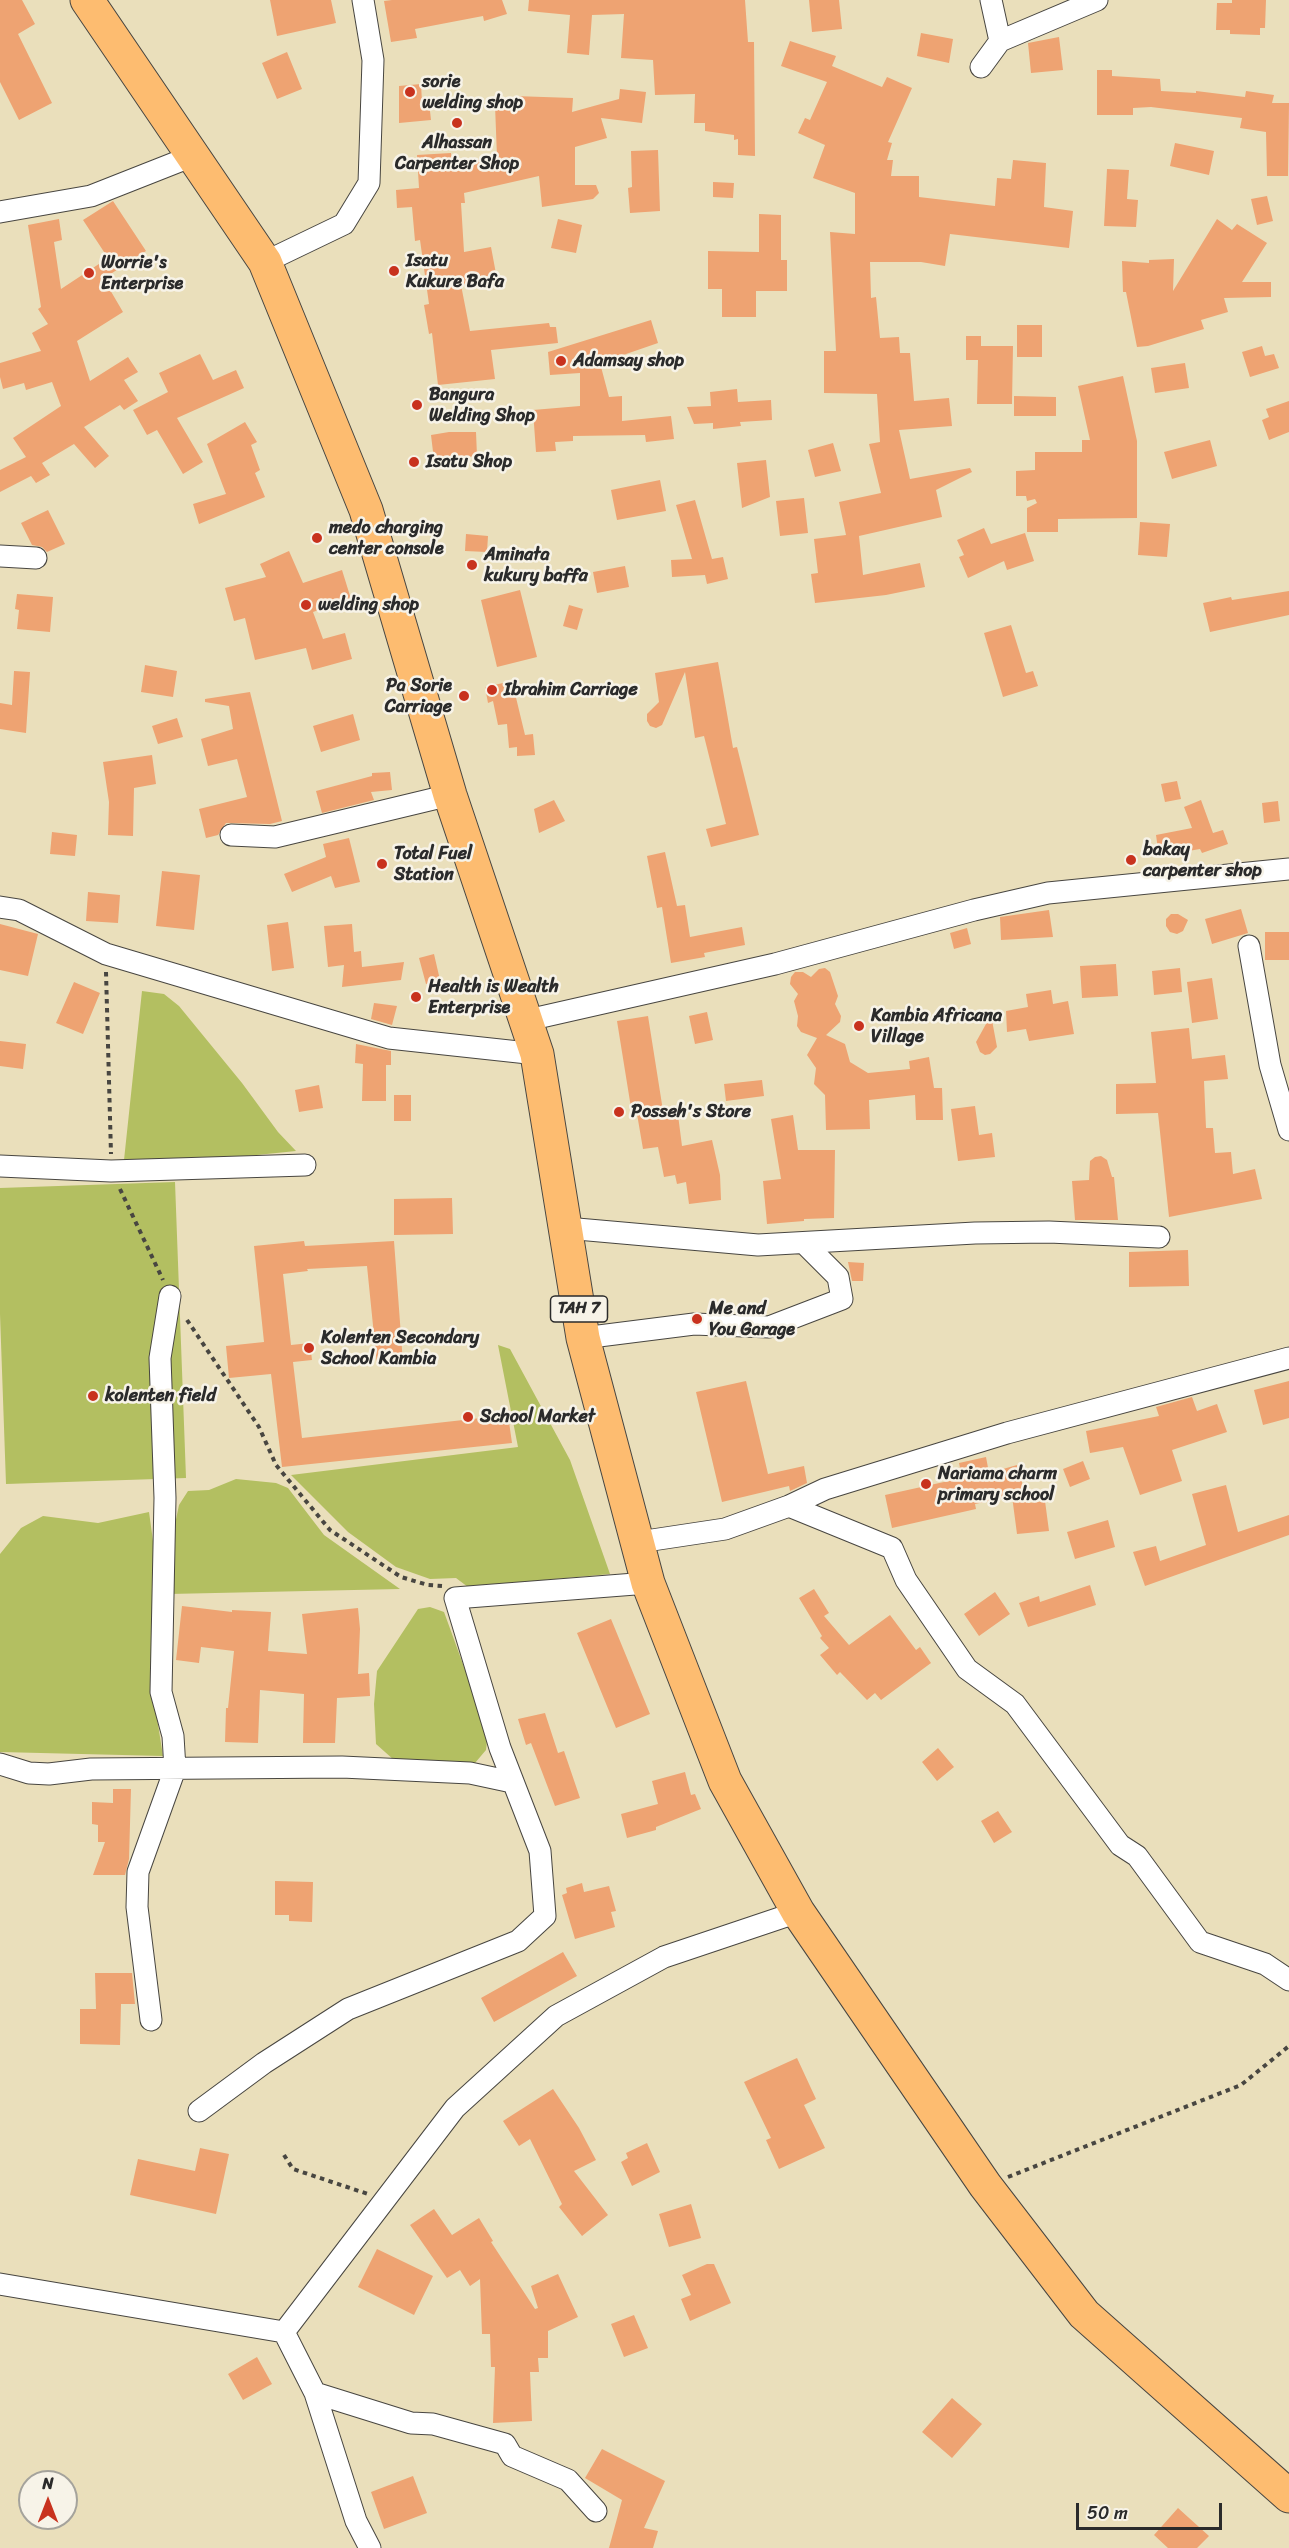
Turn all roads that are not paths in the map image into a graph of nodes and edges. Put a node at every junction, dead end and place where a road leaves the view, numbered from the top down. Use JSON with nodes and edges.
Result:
{"nodes":[{"id":1,"x":87,"y":0,"type":"edge"},
{"id":2,"x":363,"y":0,"type":"edge"},
{"id":3,"x":991,"y":0,"type":"edge"},
{"id":4,"x":1097,"y":0,"type":"edge"},
{"id":5,"x":1000,"y":41,"type":"junction"},
{"id":6,"x":981,"y":67,"type":"dead end"},
{"id":7,"x":195,"y":155,"type":"junction"},
{"id":8,"x":0,"y":212,"type":"edge"},
{"id":9,"x":265,"y":262,"type":"junction"},
{"id":10,"x":0,"y":556,"type":"edge"},
{"id":11,"x":36,"y":558,"type":"dead end"},
{"id":12,"x":450,"y":795,"type":"junction"},
{"id":13,"x":231,"y":835,"type":"dead end"},
{"id":14,"x":1289,"y":869,"type":"edge"},
{"id":15,"x":0,"y":907,"type":"edge"},
{"id":16,"x":1249,"y":946,"type":"dead end"},
{"id":17,"x":528,"y":1020,"type":"junction"},
{"id":18,"x":537,"y":1054,"type":"junction"},
{"id":19,"x":1289,"y":1130,"type":"edge"},
{"id":20,"x":305,"y":1165,"type":"dead end"},
{"id":21,"x":0,"y":1166,"type":"edge"},
{"id":22,"x":566,"y":1227,"type":"junction"},
{"id":23,"x":1159,"y":1237,"type":"dead end"},
{"id":24,"x":805,"y":1244,"type":"junction"},
{"id":25,"x":170,"y":1296,"type":"road end"},
{"id":26,"x":584,"y":1338,"type":"junction"},
{"id":27,"x":1289,"y":1358,"type":"edge"},
{"id":28,"x":789,"y":1506,"type":"junction"},
{"id":29,"x":639,"y":1542,"type":"junction"},
{"id":30,"x":648,"y":1583,"type":"junction"},
{"id":31,"x":0,"y":1764,"type":"edge"},
{"id":32,"x":175,"y":1769,"type":"junction"},
{"id":33,"x":512,"y":1782,"type":"junction"},
{"id":34,"x":798,"y":1912,"type":"junction"},
{"id":35,"x":1289,"y":1980,"type":"edge"},
{"id":36,"x":151,"y":2020,"type":"dead end"},
{"id":37,"x":199,"y":2111,"type":"dead end"},
{"id":38,"x":0,"y":2284,"type":"edge"},
{"id":39,"x":284,"y":2332,"type":"junction"},
{"id":40,"x":315,"y":2392,"type":"junction"},
{"id":41,"x":1289,"y":2496,"type":"edge"},
{"id":42,"x":596,"y":2511,"type":"dead end"},
{"id":43,"x":370,"y":2548,"type":"edge"}],
"edges":[{"from":1,"to":7,"type":"highway","number":"TAH 7"},
{"from":2,"to":9,"type":"street"},
{"from":3,"to":5,"type":"street"},
{"from":4,"to":5,"type":"street"},
{"from":5,"to":6,"type":"street"},
{"from":7,"to":8,"type":"street"},
{"from":7,"to":9,"type":"highway","number":"TAH 7"},
{"from":9,"to":12,"type":"highway","number":"TAH 7"},
{"from":10,"to":11,"type":"street"},
{"from":12,"to":13,"type":"street"},
{"from":12,"to":17,"type":"highway","number":"TAH 7"},
{"from":14,"to":17,"type":"street"},
{"from":15,"to":18,"type":"street"},
{"from":16,"to":19,"type":"street"},
{"from":17,"to":18,"type":"highway","number":"TAH 7"},
{"from":18,"to":22,"type":"highway","number":"TAH 7"},
{"from":20,"to":21,"type":"street"},
{"from":22,"to":24,"type":"street"},
{"from":22,"to":26,"type":"highway","number":"TAH 7"},
{"from":23,"to":24,"type":"street"},
{"from":24,"to":26,"type":"street"},
{"from":25,"to":32,"type":"street"},
{"from":26,"to":29,"type":"highway","number":"TAH 7"},
{"from":27,"to":28,"type":"street"},
{"from":28,"to":29,"type":"street"},
{"from":28,"to":35,"type":"street"},
{"from":29,"to":30,"type":"highway","number":"TAH 7"},
{"from":30,"to":33,"type":"street"},
{"from":30,"to":34,"type":"highway","number":"TAH 7"},
{"from":31,"to":32,"type":"street"},
{"from":32,"to":33,"type":"street"},
{"from":32,"to":36,"type":"street"},
{"from":33,"to":37,"type":"street"},
{"from":34,"to":39,"type":"street"},
{"from":34,"to":41,"type":"highway","number":"TAH 7"},
{"from":38,"to":39,"type":"street"},
{"from":39,"to":40,"type":"street"},
{"from":40,"to":42,"type":"street"},
{"from":40,"to":43,"type":"street"}]}
